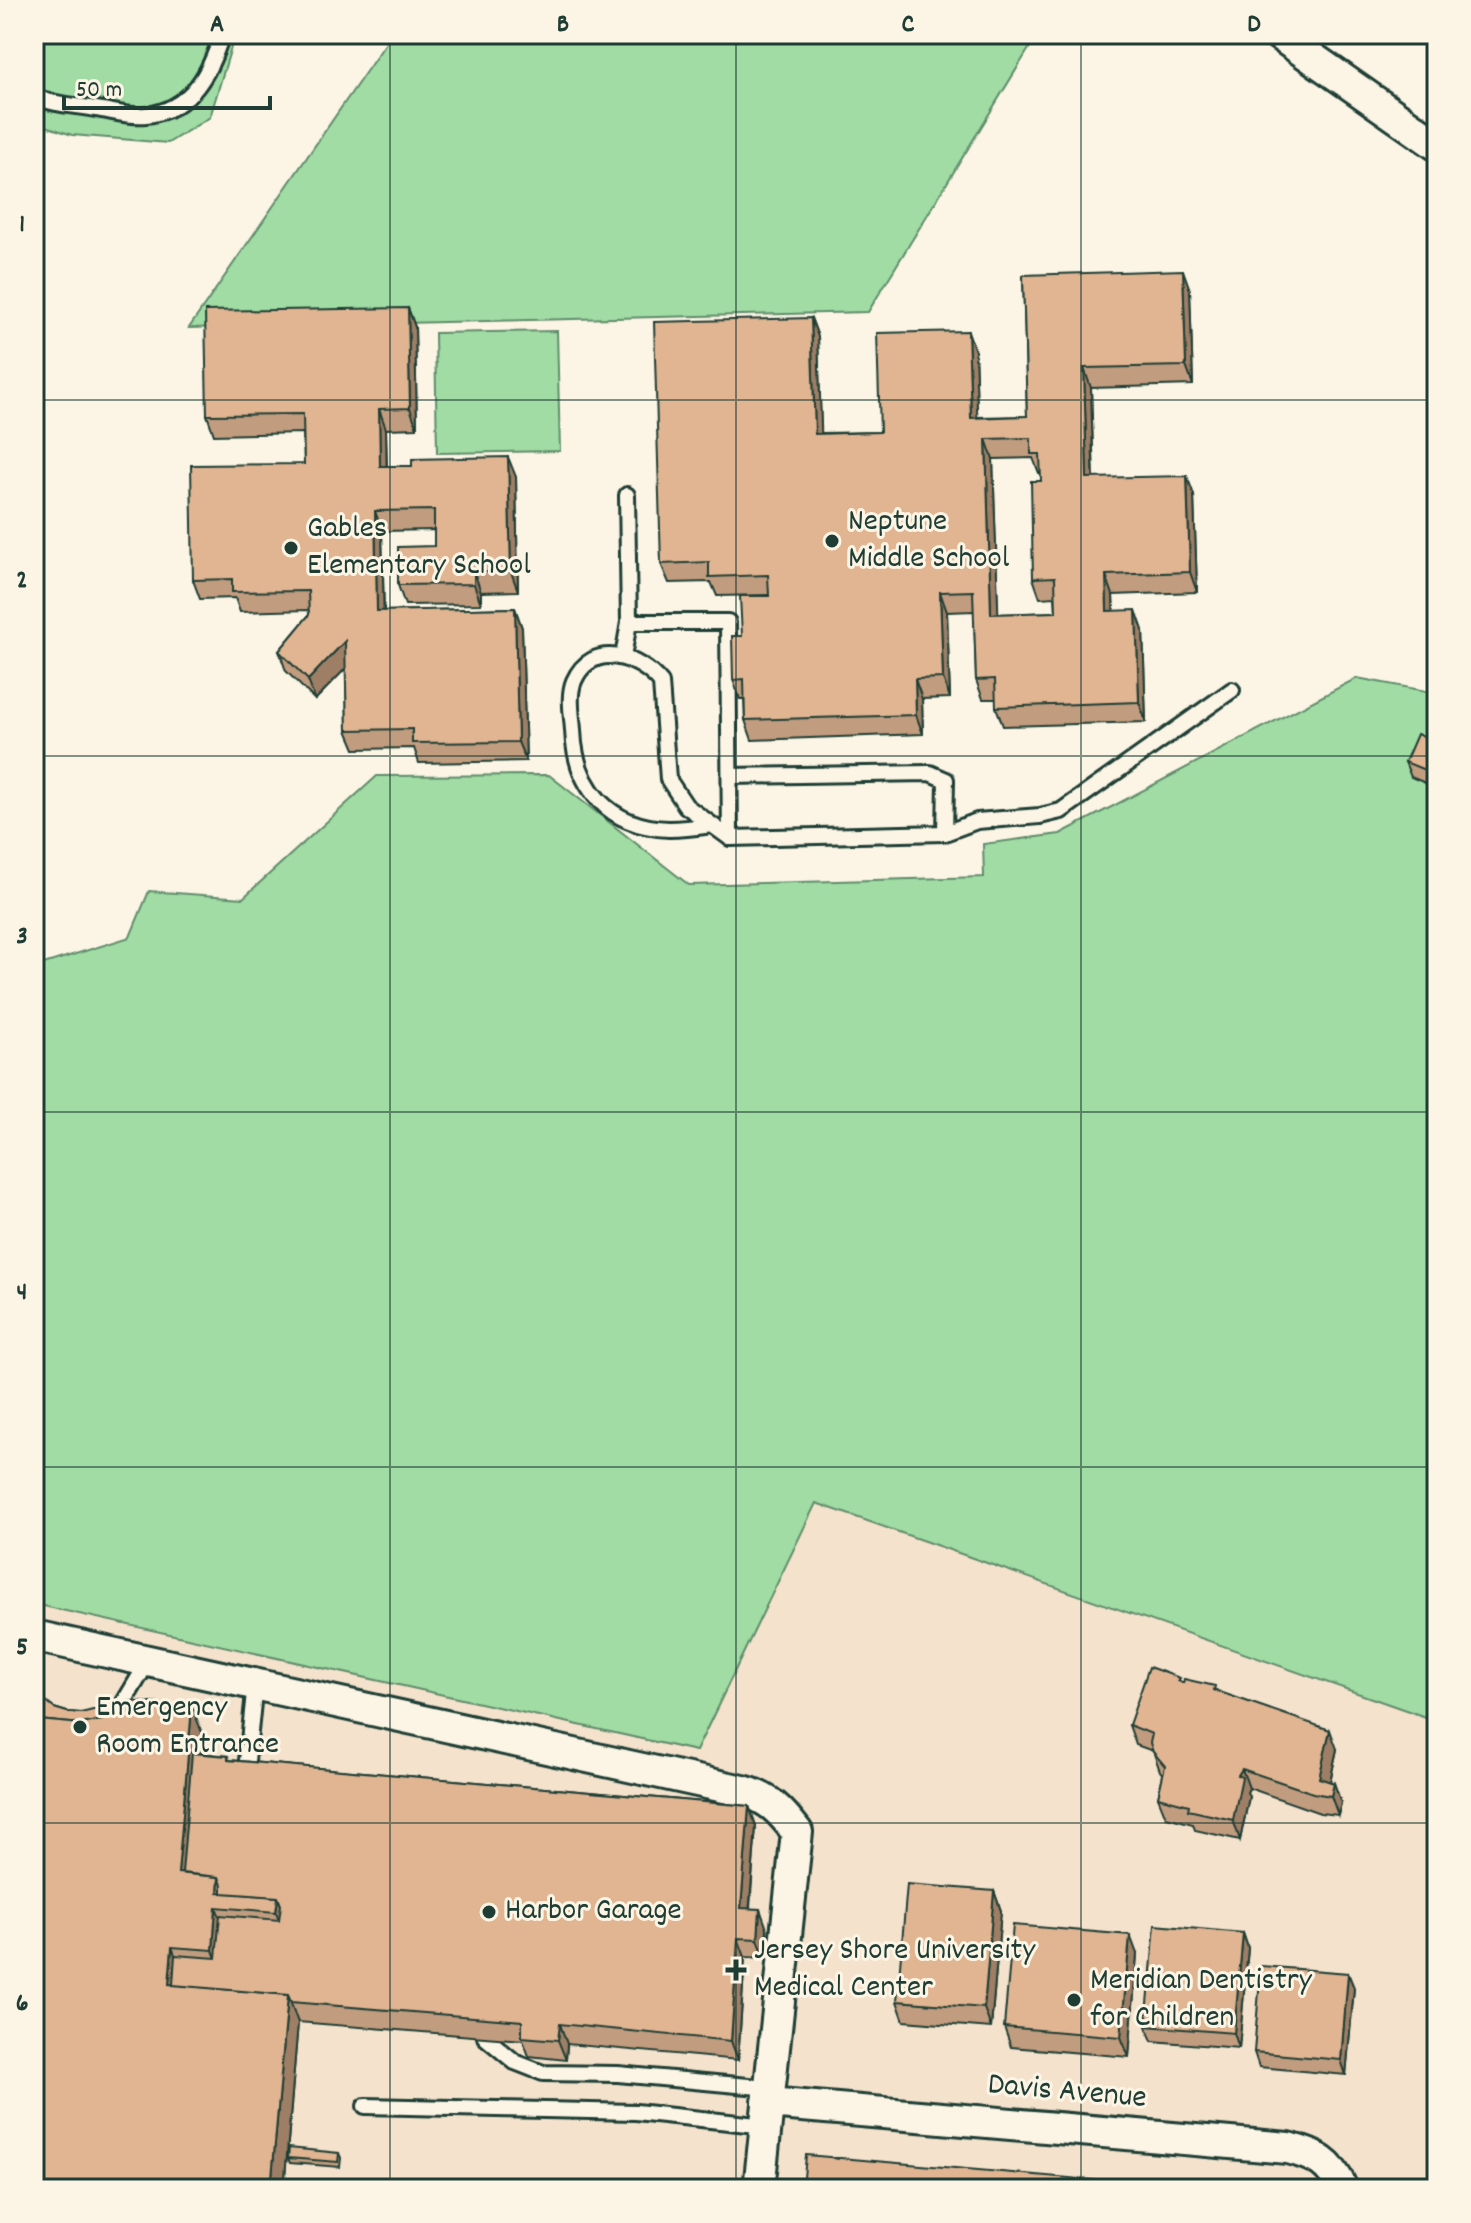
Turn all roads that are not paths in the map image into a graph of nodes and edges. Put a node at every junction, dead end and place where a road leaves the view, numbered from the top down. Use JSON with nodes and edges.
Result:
{"nodes":[{"id":1,"x":222,"y":34,"type":"edge"},
{"id":2,"x":1279,"y":34,"type":"edge"},
{"id":3,"x":34,"y":96,"type":"edge"},
{"id":4,"x":1437,"y":145,"type":"edge"},
{"id":5,"x":627,"y":495,"type":"dead end"},
{"id":6,"x":629,"y":622,"type":"junction"},
{"id":7,"x":623,"y":657,"type":"junction"},
{"id":8,"x":1232,"y":690,"type":"dead end"},
{"id":9,"x":730,"y":776,"type":"junction"},
{"id":10,"x":712,"y":825,"type":"junction"},
{"id":11,"x":945,"y":833,"type":"junction"},
{"id":12,"x":730,"y":838,"type":"junction"},
{"id":13,"x":34,"y":1636,"type":"edge"},
{"id":14,"x":149,"y":1660,"type":"junction"},
{"id":15,"x":255,"y":1683,"type":"junction"},
{"id":16,"x":82,"y":1725,"type":"edge"},
{"id":17,"x":245,"y":1781,"type":"edge"},
{"id":18,"x":485,"y":2037,"type":"edge"},
{"id":19,"x":365,"y":2106,"type":"dead end"},
{"id":20,"x":768,"y":2106,"type":"junction"},
{"id":21,"x":759,"y":2189,"type":"edge"},
{"id":22,"x":1342,"y":2189,"type":"edge"}],
"edges":[{"from":1,"to":3,"type":"lane"},
{"from":2,"to":4,"type":"street"},
{"from":5,"to":6,"type":"lane"},
{"from":6,"to":7,"type":"lane"},
{"from":6,"to":9,"type":"lane"},
{"from":7,"to":10,"type":"lane"},
{"from":7,"to":10,"type":"lane"},
{"from":8,"to":11,"type":"lane"},
{"from":9,"to":11,"type":"lane"},
{"from":9,"to":12,"type":"lane"},
{"from":10,"to":12,"type":"lane"},
{"from":11,"to":12,"type":"lane"},
{"from":13,"to":14,"type":"street"},
{"from":14,"to":15,"type":"street"},
{"from":14,"to":16,"type":"lane"},
{"from":15,"to":17,"type":"lane"},
{"from":15,"to":20,"type":"street"},
{"from":18,"to":20,"type":"lane"},
{"from":19,"to":20,"type":"lane"},
{"from":20,"to":21,"type":"street"},
{"from":20,"to":22,"type":"street","name":"Davis Avenue"}]}
